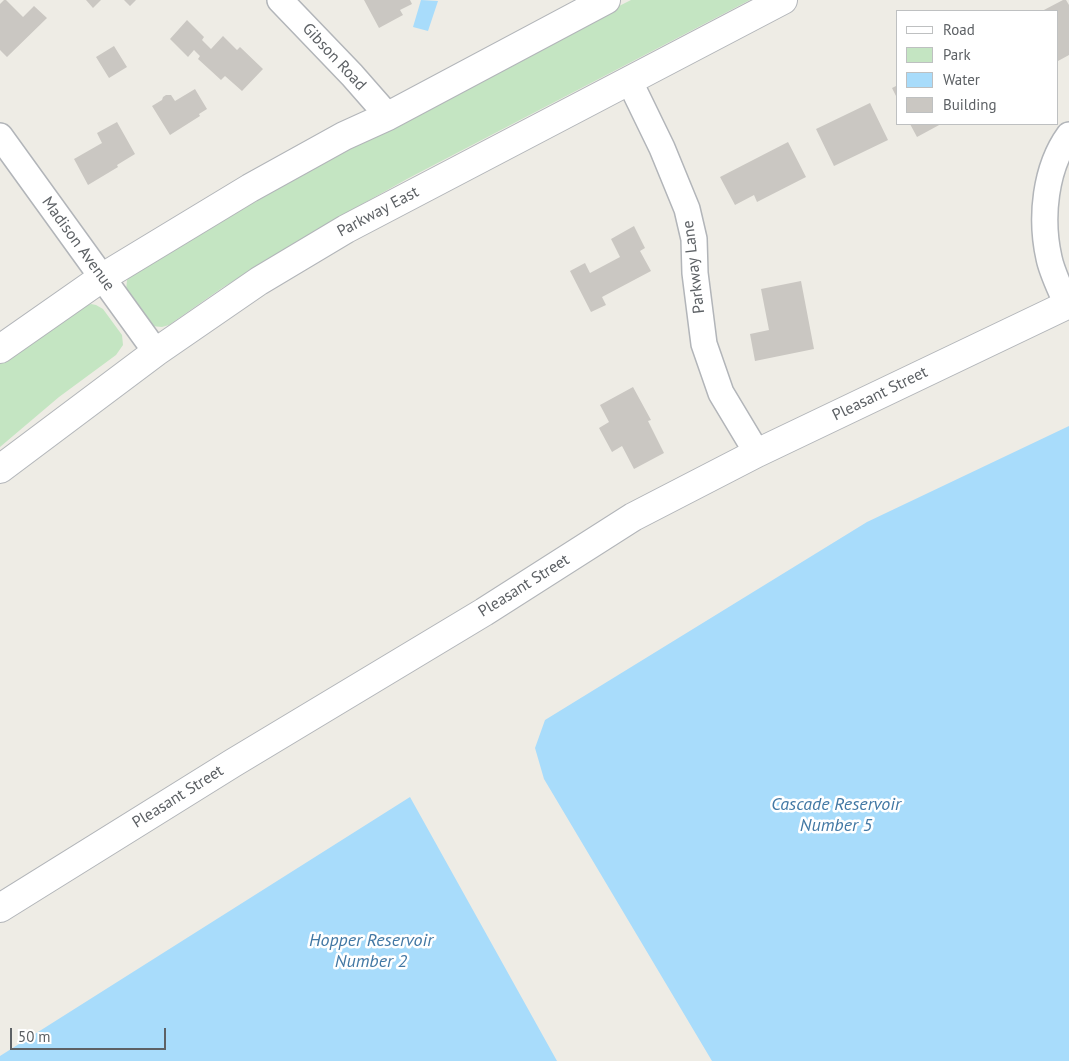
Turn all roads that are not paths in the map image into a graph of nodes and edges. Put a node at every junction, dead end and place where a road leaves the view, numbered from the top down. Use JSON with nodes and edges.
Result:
{"nodes":[{"id":1,"x":280,"y":0,"type":"edge"},
{"id":2,"x":606,"y":0,"type":"edge"},
{"id":3,"x":783,"y":0,"type":"edge"},
{"id":4,"x":629,"y":80,"type":"junction"},
{"id":5,"x":388,"y":116,"type":"junction"},
{"id":6,"x":1069,"y":135,"type":"edge"},
{"id":7,"x":0,"y":136,"type":"edge"},
{"id":8,"x":103,"y":277,"type":"junction"},
{"id":9,"x":1068,"y":304,"type":"edge"},
{"id":10,"x":0,"y":349,"type":"edge"},
{"id":11,"x":156,"y":352,"type":"junction"},
{"id":12,"x":756,"y":453,"type":"junction"},
{"id":13,"x":0,"y":469,"type":"edge"},
{"id":14,"x":0,"y":908,"type":"edge"}],
"edges":[{"from":1,"to":5,"type":"street","name":"Gibson Road"},
{"from":2,"to":5,"type":"street"},
{"from":3,"to":4,"type":"street","name":"Parkway East"},
{"from":4,"to":11,"type":"street","name":"Parkway East"},
{"from":4,"to":12,"type":"street","name":"Parkway Lane"},
{"from":5,"to":8,"type":"street"},
{"from":6,"to":9,"type":"street"},
{"from":7,"to":8,"type":"street","name":"Madison Avenue"},
{"from":8,"to":10,"type":"street"},
{"from":8,"to":11,"type":"street","name":"Madison Avenue"},
{"from":9,"to":12,"type":"street","name":"Pleasant Street"},
{"from":11,"to":13,"type":"street","name":"Parkway East"},
{"from":12,"to":14,"type":"street","name":"Pleasant Street"}]}
